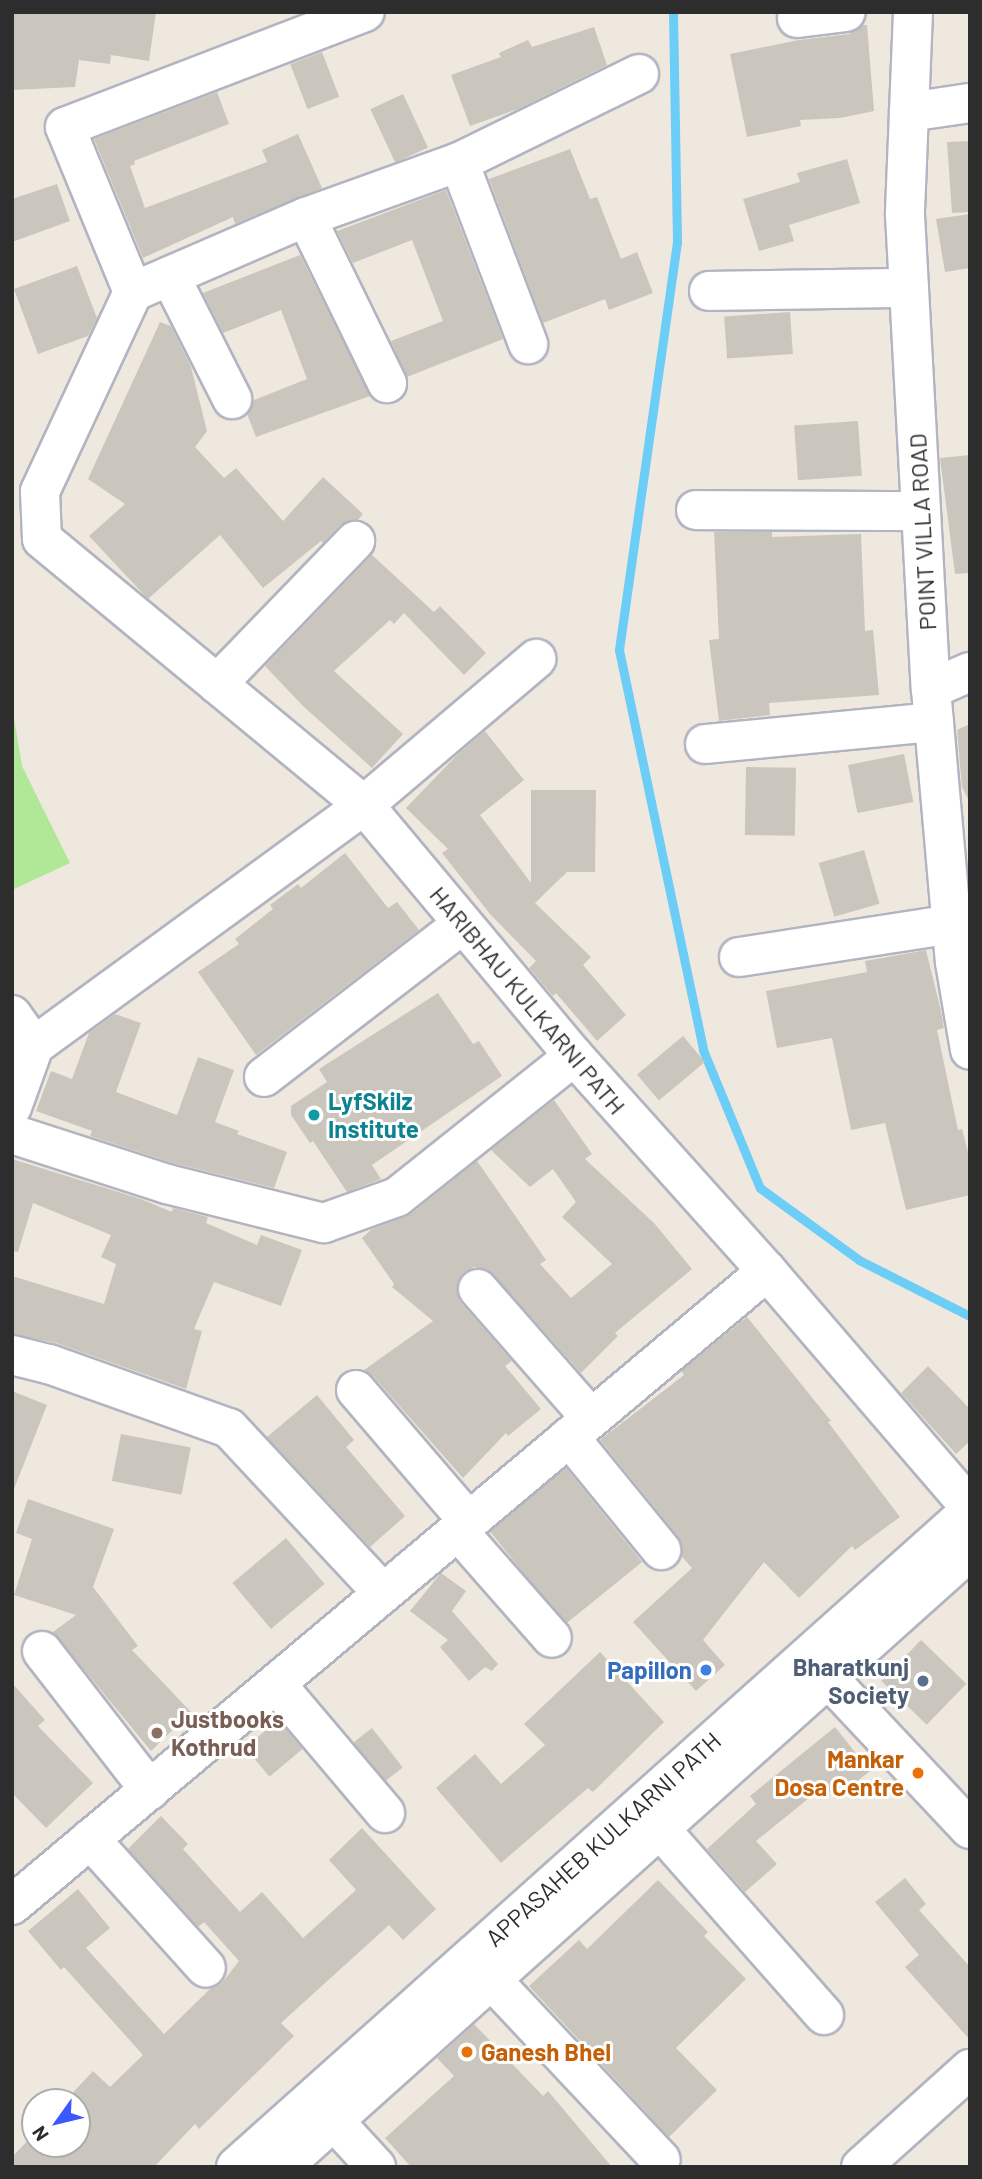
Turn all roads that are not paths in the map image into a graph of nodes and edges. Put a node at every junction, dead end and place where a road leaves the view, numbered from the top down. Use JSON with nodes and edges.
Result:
{"nodes":[{"id":1,"x":365,"y":12,"type":"edge"},
{"id":2,"x":846,"y":12,"type":"edge"},
{"id":3,"x":913,"y":12,"type":"edge"},
{"id":4,"x":797,"y":18,"type":"dead end"},
{"id":5,"x":288,"y":28,"type":"edge"},
{"id":6,"x":639,"y":74,"type":"dead end"},
{"id":7,"x":970,"y":103,"type":"edge"},
{"id":8,"x":909,"y":112,"type":"junction"},
{"id":9,"x":459,"y":162,"type":"junction"},
{"id":10,"x":306,"y":217,"type":"junction"},
{"id":11,"x":170,"y":276,"type":"junction"},
{"id":12,"x":909,"y":288,"type":"junction"},
{"id":13,"x":709,"y":291,"type":"dead end"},
{"id":14,"x":133,"y":292,"type":"junction"},
{"id":15,"x":528,"y":344,"type":"dead end"},
{"id":16,"x":387,"y":383,"type":"dead end"},
{"id":17,"x":232,"y":400,"type":"dead end"},
{"id":18,"x":696,"y":510,"type":"dead end"},
{"id":19,"x":921,"y":511,"type":"junction"},
{"id":20,"x":355,"y":541,"type":"dead end"},
{"id":21,"x":536,"y":659,"type":"dead end"},
{"id":22,"x":970,"y":672,"type":"edge"},
{"id":23,"x":217,"y":684,"type":"junction"},
{"id":24,"x":933,"y":706,"type":"junction"},
{"id":25,"x":705,"y":744,"type":"dead end"},
{"id":26,"x":364,"y":805,"type":"junction"},
{"id":27,"x":463,"y":923,"type":"junction"},
{"id":28,"x":959,"y":947,"type":"edge"},
{"id":29,"x":739,"y":957,"type":"dead end"},
{"id":30,"x":12,"y":1015,"type":"edge"},
{"id":31,"x":34,"y":1046,"type":"junction"},
{"id":32,"x":970,"y":1050,"type":"edge"},
{"id":33,"x":574,"y":1056,"type":"junction"},
{"id":34,"x":264,"y":1077,"type":"dead end"},
{"id":35,"x":12,"y":1107,"type":"edge"},
{"id":36,"x":12,"y":1134,"type":"edge"},
{"id":37,"x":767,"y":1271,"type":"junction"},
{"id":38,"x":478,"y":1289,"type":"dead end"},
{"id":39,"x":12,"y":1355,"type":"edge"},
{"id":40,"x":356,"y":1390,"type":"dead end"},
{"id":41,"x":580,"y":1428,"type":"junction"},
{"id":42,"x":970,"y":1509,"type":"edge"},
{"id":43,"x":463,"y":1526,"type":"junction"},
{"id":44,"x":661,"y":1550,"type":"dead end"},
{"id":45,"x":970,"y":1551,"type":"edge"},
{"id":46,"x":383,"y":1593,"type":"junction"},
{"id":47,"x":552,"y":1638,"type":"dead end"},
{"id":48,"x":42,"y":1651,"type":"dead end"},
{"id":49,"x":828,"y":1678,"type":"junction"},
{"id":50,"x":276,"y":1684,"type":"junction"},
{"id":51,"x":150,"y":1790,"type":"junction"},
{"id":52,"x":385,"y":1813,"type":"dead end"},
{"id":53,"x":660,"y":1829,"type":"junction"},
{"id":54,"x":970,"y":1829,"type":"edge"},
{"id":55,"x":90,"y":1839,"type":"junction"},
{"id":56,"x":12,"y":1905,"type":"edge"},
{"id":57,"x":205,"y":1968,"type":"dead end"},
{"id":58,"x":481,"y":1968,"type":"junction"},
{"id":59,"x":824,"y":2014,"type":"dead end"},
{"id":60,"x":970,"y":2069,"type":"edge"},
{"id":61,"x":333,"y":2120,"type":"junction"},
{"id":62,"x":661,"y":2160,"type":"dead end"},
{"id":63,"x":236,"y":2167,"type":"edge"},
{"id":64,"x":282,"y":2167,"type":"edge"},
{"id":65,"x":376,"y":2167,"type":"edge"},
{"id":66,"x":861,"y":2167,"type":"edge"}],
"edges":[{"from":1,"to":5,"type":"street"},
{"from":2,"to":4,"type":"street"},
{"from":3,"to":8,"type":"street","name":"POINT VILLA ROAD"},
{"from":5,"to":14,"type":"street"},
{"from":6,"to":9,"type":"street"},
{"from":7,"to":8,"type":"street"},
{"from":8,"to":12,"type":"street","name":"POINT VILLA ROAD"},
{"from":9,"to":10,"type":"street"},
{"from":9,"to":15,"type":"street"},
{"from":10,"to":11,"type":"street"},
{"from":10,"to":16,"type":"street"},
{"from":11,"to":14,"type":"street"},
{"from":11,"to":17,"type":"street"},
{"from":12,"to":13,"type":"street"},
{"from":12,"to":19,"type":"street","name":"POINT VILLA ROAD"},
{"from":14,"to":23,"type":"street","name":"HARIBHAU KULKARNI PATH"},
{"from":18,"to":19,"type":"street"},
{"from":19,"to":24,"type":"street","name":"POINT VILLA ROAD"},
{"from":20,"to":23,"type":"street"},
{"from":21,"to":26,"type":"street"},
{"from":22,"to":24,"type":"street"},
{"from":23,"to":26,"type":"street","name":"HARIBHAU KULKARNI PATH"},
{"from":24,"to":25,"type":"street"},
{"from":24,"to":28,"type":"street","name":"POINT VILLA ROAD"},
{"from":26,"to":27,"type":"street","name":"HARIBHAU KULKARNI PATH"},
{"from":26,"to":31,"type":"street"},
{"from":27,"to":33,"type":"street","name":"HARIBHAU KULKARNI PATH"},
{"from":27,"to":34,"type":"street"},
{"from":28,"to":29,"type":"street"},
{"from":28,"to":32,"type":"street","name":"POINT VILLA ROAD"},
{"from":30,"to":31,"type":"street"},
{"from":31,"to":35,"type":"street"},
{"from":33,"to":36,"type":"street"},
{"from":33,"to":37,"type":"street","name":"HARIBHAU KULKARNI PATH"},
{"from":37,"to":41,"type":"street"},
{"from":37,"to":42,"type":"street","name":"HARIBHAU KULKARNI PATH"},
{"from":38,"to":41,"type":"street"},
{"from":39,"to":46,"type":"street"},
{"from":40,"to":43,"type":"street"},
{"from":41,"to":43,"type":"street"},
{"from":41,"to":44,"type":"street"},
{"from":42,"to":58,"type":"street","name":"APPASAHEB KULKARNI PATH"},
{"from":43,"to":46,"type":"street"},
{"from":43,"to":47,"type":"street"},
{"from":45,"to":49,"type":"street","name":"APPASAHEB KULKARNI PATH"},
{"from":46,"to":50,"type":"street"},
{"from":48,"to":51,"type":"street"},
{"from":49,"to":53,"type":"street","name":"APPASAHEB KULKARNI PATH"},
{"from":49,"to":54,"type":"street"},
{"from":50,"to":51,"type":"street"},
{"from":50,"to":52,"type":"street"},
{"from":51,"to":55,"type":"street"},
{"from":53,"to":58,"type":"street","name":"APPASAHEB KULKARNI PATH"},
{"from":53,"to":59,"type":"street"},
{"from":55,"to":56,"type":"street"},
{"from":55,"to":57,"type":"street"},
{"from":58,"to":61,"type":"street","name":"APPASAHEB KULKARNI PATH"},
{"from":58,"to":62,"type":"street"},
{"from":58,"to":63,"type":"street","name":"APPASAHEB KULKARNI PATH"},
{"from":60,"to":66,"type":"street"},
{"from":61,"to":64,"type":"street","name":"APPASAHEB KULKARNI PATH"},
{"from":61,"to":65,"type":"street"}]}
